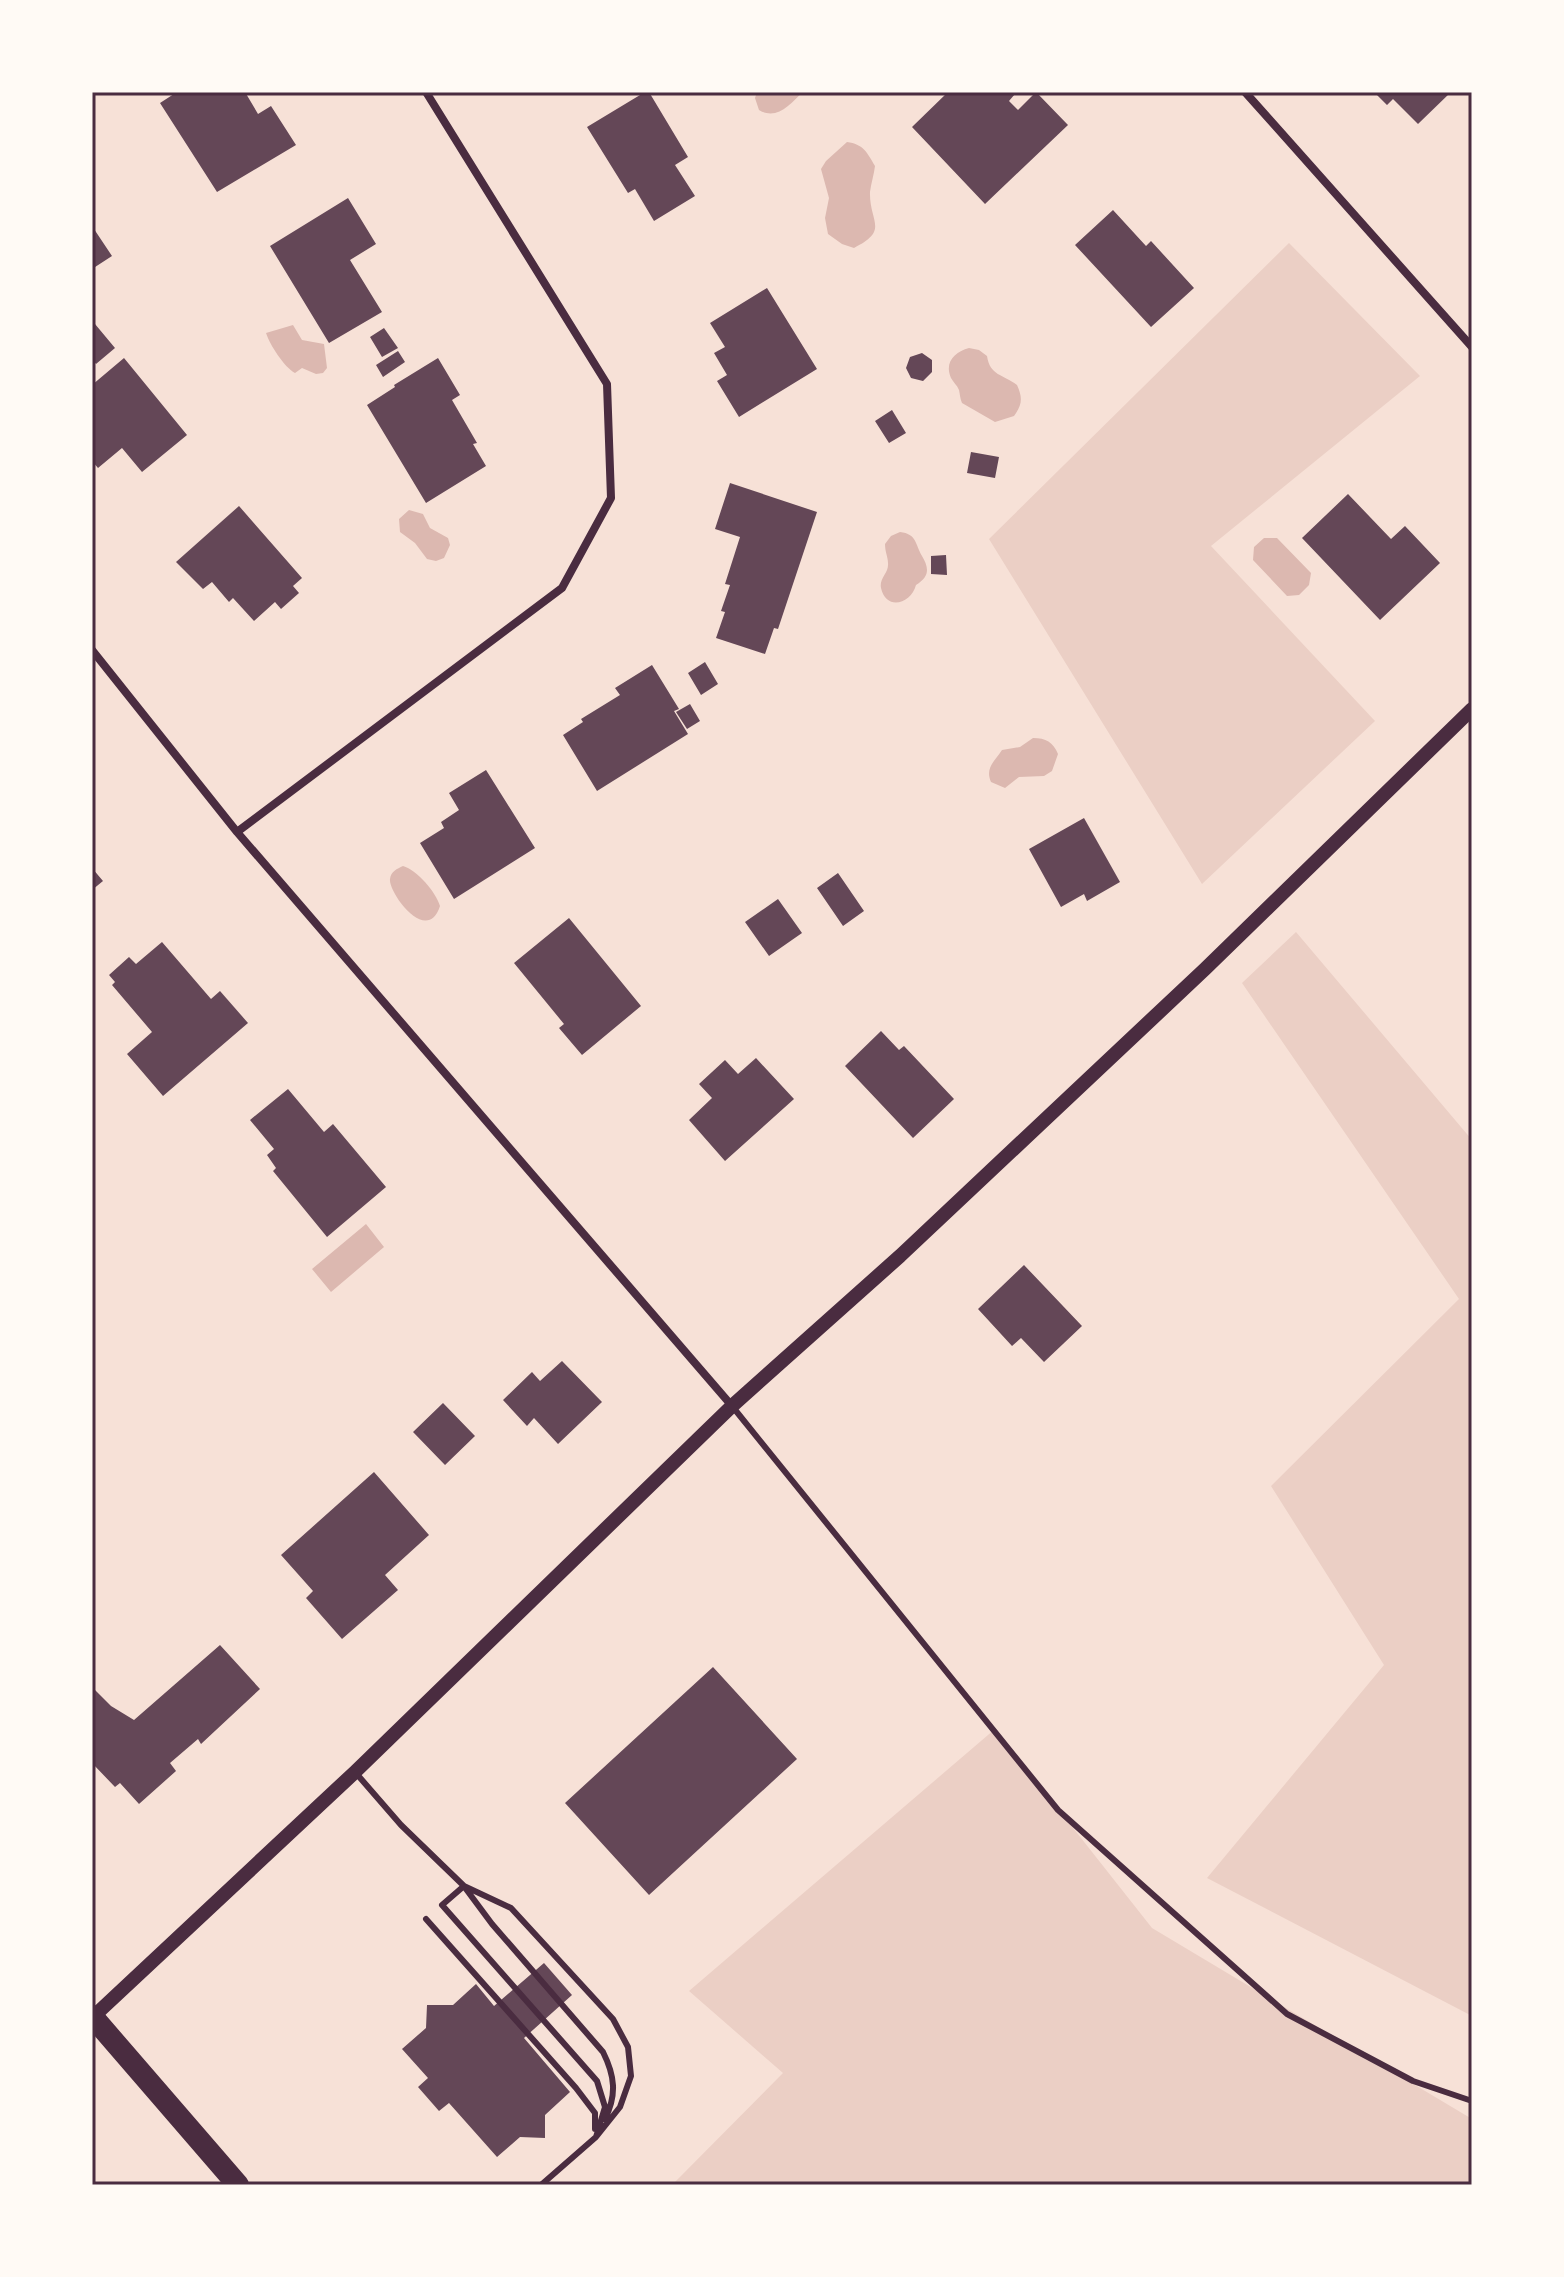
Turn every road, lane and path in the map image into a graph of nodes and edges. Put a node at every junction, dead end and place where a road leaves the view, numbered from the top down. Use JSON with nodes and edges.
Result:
{"nodes":[{"id":1,"x":426,"y":92,"type":"edge"},
{"id":2,"x":1245,"y":92,"type":"edge"},
{"id":3,"x":1472,"y":347,"type":"edge"},
{"id":4,"x":92,"y":650,"type":"edge"},
{"id":5,"x":1472,"y":709,"type":"edge"},
{"id":6,"x":237,"y":832,"type":"junction"},
{"id":7,"x":732,"y":1406,"type":"junction"},
{"id":8,"x":355,"y":1772,"type":"junction"},
{"id":9,"x":464,"y":1886,"type":"junction"},
{"id":10,"x":426,"y":1919,"type":"dead end"},
{"id":11,"x":92,"y":2016,"type":"edge"},
{"id":12,"x":1472,"y":2101,"type":"edge"},
{"id":13,"x":596,"y":2137,"type":"junction"},
{"id":14,"x":238,"y":2185,"type":"edge"},
{"id":15,"x":541,"y":2185,"type":"edge"}],
"edges":[{"from":1,"to":6,"type":"street"},
{"from":2,"to":3,"type":"street"},
{"from":4,"to":6,"type":"street"},
{"from":5,"to":7,"type":"street"},
{"from":6,"to":7,"type":"street"},
{"from":7,"to":8,"type":"street"},
{"from":7,"to":12,"type":"lane"},
{"from":8,"to":9,"type":"lane"},
{"from":8,"to":11,"type":"street"},
{"from":9,"to":13,"type":"lane"},
{"from":9,"to":13,"type":"lane"},
{"from":9,"to":13,"type":"lane"},
{"from":10,"to":13,"type":"lane"},
{"from":11,"to":14,"type":"highway"},
{"from":13,"to":15,"type":"lane"}]}
